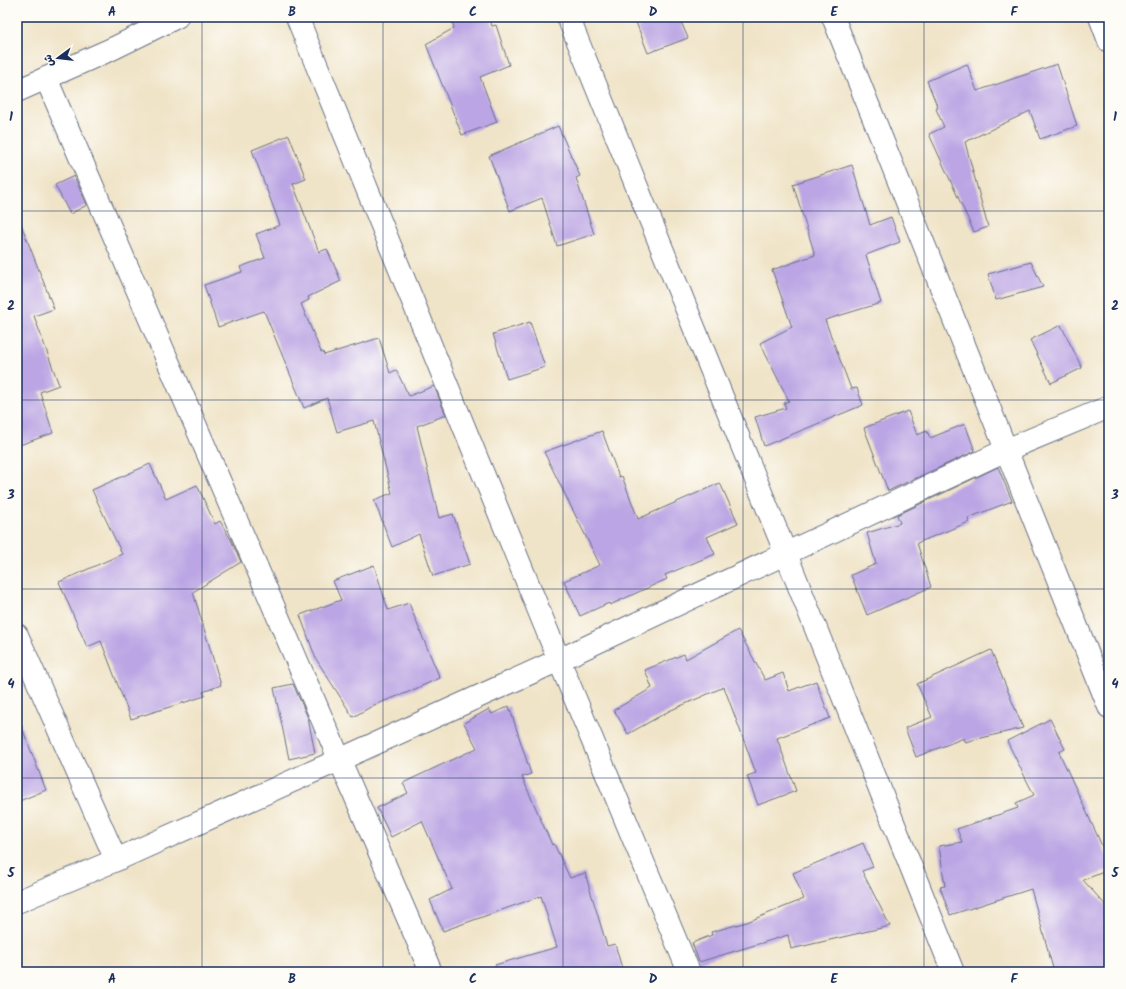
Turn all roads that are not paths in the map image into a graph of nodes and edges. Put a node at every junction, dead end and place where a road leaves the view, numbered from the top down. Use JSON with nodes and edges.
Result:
{"nodes":[{"id":1,"x":177,"y":17,"type":"edge"},
{"id":2,"x":296,"y":17,"type":"edge"},
{"id":3,"x":568,"y":17,"type":"edge"},
{"id":4,"x":833,"y":17,"type":"edge"},
{"id":5,"x":1100,"y":17,"type":"edge"},
{"id":6,"x":1109,"y":41,"type":"edge"},
{"id":7,"x":46,"y":78,"type":"junction"},
{"id":8,"x":17,"y":91,"type":"edge"},
{"id":9,"x":1109,"y":407,"type":"edge"},
{"id":10,"x":1006,"y":450,"type":"junction"},
{"id":11,"x":786,"y":554,"type":"junction"},
{"id":12,"x":17,"y":635,"type":"edge"},
{"id":13,"x":559,"y":660,"type":"junction"},
{"id":14,"x":1109,"y":707,"type":"edge"},
{"id":15,"x":340,"y":760,"type":"junction"},
{"id":16,"x":116,"y":860,"type":"junction"},
{"id":17,"x":17,"y":902,"type":"edge"},
{"id":18,"x":431,"y":972,"type":"edge"},
{"id":19,"x":689,"y":972,"type":"edge"},
{"id":20,"x":953,"y":972,"type":"edge"}],
"edges":[{"from":1,"to":7,"type":"street"},
{"from":2,"to":13,"type":"street"},
{"from":3,"to":11,"type":"street"},
{"from":4,"to":10,"type":"street"},
{"from":5,"to":6,"type":"street"},
{"from":7,"to":8,"type":"street"},
{"from":7,"to":15,"type":"street"},
{"from":9,"to":10,"type":"street"},
{"from":10,"to":11,"type":"street"},
{"from":10,"to":14,"type":"street"},
{"from":11,"to":13,"type":"street"},
{"from":11,"to":20,"type":"street"},
{"from":12,"to":16,"type":"street"},
{"from":13,"to":15,"type":"street"},
{"from":13,"to":19,"type":"street"},
{"from":15,"to":16,"type":"street"},
{"from":15,"to":18,"type":"street"},
{"from":16,"to":17,"type":"street"}]}
